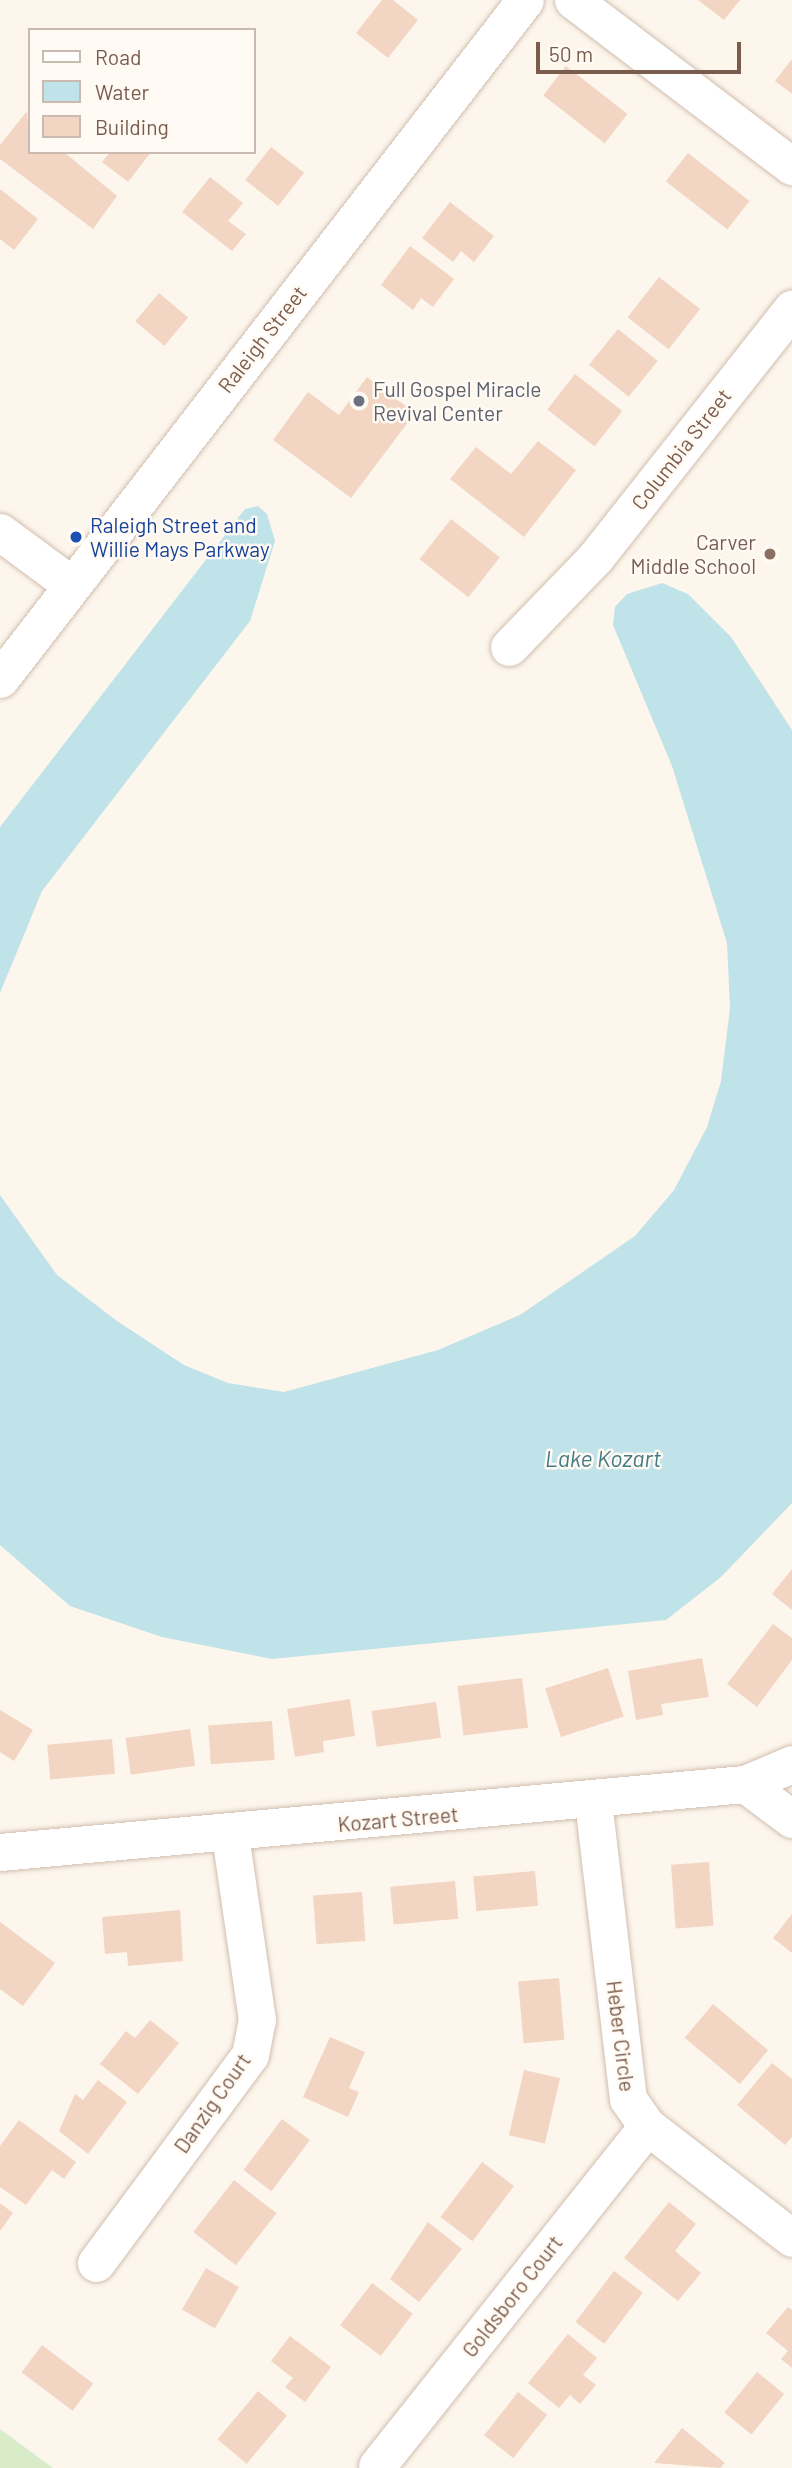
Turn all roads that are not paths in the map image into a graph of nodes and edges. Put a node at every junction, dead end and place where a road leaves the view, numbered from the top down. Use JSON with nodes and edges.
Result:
{"nodes":[{"id":1,"x":525,"y":0,"type":"edge"},
{"id":2,"x":573,"y":0,"type":"edge"},
{"id":3,"x":792,"y":166,"type":"edge"},
{"id":4,"x":792,"y":309,"type":"edge"},
{"id":5,"x":0,"y":532,"type":"edge"},
{"id":6,"x":72,"y":585,"type":"junction"},
{"id":7,"x":509,"y":647,"type":"dead end"},
{"id":8,"x":0,"y":679,"type":"edge"},
{"id":9,"x":792,"y":1764,"type":"edge"},
{"id":10,"x":745,"y":1784,"type":"junction"},
{"id":11,"x":593,"y":1801,"type":"junction"},
{"id":12,"x":792,"y":1819,"type":"edge"},
{"id":13,"x":230,"y":1835,"type":"junction"},
{"id":14,"x":0,"y":1852,"type":"edge"},
{"id":15,"x":647,"y":2126,"type":"junction"},
{"id":16,"x":792,"y":2238,"type":"edge"},
{"id":17,"x":96,"y":2263,"type":"dead end"},
{"id":18,"x":377,"y":2466,"type":"dead end"}],
"edges":[{"from":1,"to":6,"type":"street","name":"Raleigh Street"},
{"from":2,"to":3,"type":"street"},
{"from":4,"to":7,"type":"street","name":"Columbia Street"},
{"from":5,"to":6,"type":"street"},
{"from":6,"to":8,"type":"street","name":"Raleigh Street"},
{"from":9,"to":10,"type":"street","name":"Kozart Street"},
{"from":10,"to":11,"type":"street","name":"Kozart Street"},
{"from":10,"to":12,"type":"street"},
{"from":11,"to":13,"type":"street","name":"Kozart Street"},
{"from":11,"to":15,"type":"street","name":"Heber Circle"},
{"from":13,"to":14,"type":"street","name":"Kozart Street"},
{"from":13,"to":17,"type":"street","name":"Danzig Court"},
{"from":15,"to":16,"type":"street","name":"Heber Circle"},
{"from":15,"to":18,"type":"street","name":"Goldsboro Court"}]}
